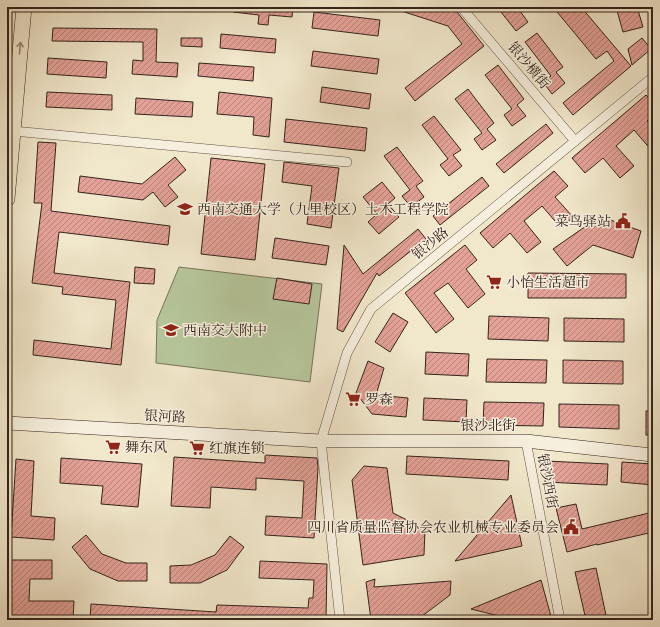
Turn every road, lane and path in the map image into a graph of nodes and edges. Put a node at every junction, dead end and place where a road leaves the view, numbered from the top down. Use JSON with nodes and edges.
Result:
{"nodes":[{"id":1,"x":24,"y":7,"type":"edge"},
{"id":2,"x":461,"y":7,"type":"edge"},
{"id":3,"x":653,"y":77,"type":"edge"},
{"id":4,"x":13,"y":131,"type":"junction"},
{"id":5,"x":575,"y":141,"type":"junction"},
{"id":6,"x":347,"y":162,"type":"dead end"},
{"id":7,"x":7,"y":199,"type":"edge"},
{"id":8,"x":7,"y":423,"type":"edge"},
{"id":9,"x":321,"y":441,"type":"junction"},
{"id":10,"x":526,"y":441,"type":"junction"},
{"id":11,"x":653,"y":455,"type":"edge"},
{"id":12,"x":340,"y":620,"type":"edge"},
{"id":13,"x":560,"y":620,"type":"edge"}],
"edges":[{"from":4,"to":1,"type":"main road","one_way":true},
{"from":2,"to":5,"type":"street","name":"银沙横街"},
{"from":3,"to":5,"type":"street","name":"银沙路"},
{"from":4,"to":6,"type":"street"},
{"from":4,"to":7,"type":"main road"},
{"from":5,"to":9,"type":"street","name":"银沙路"},
{"from":8,"to":9,"type":"street","name":"银河路"},
{"from":9,"to":10,"type":"street","name":"银沙北街"},
{"from":9,"to":12,"type":"street"},
{"from":10,"to":11,"type":"street","name":"银沙北街"},
{"from":10,"to":13,"type":"street","name":"银沙西街"}]}
